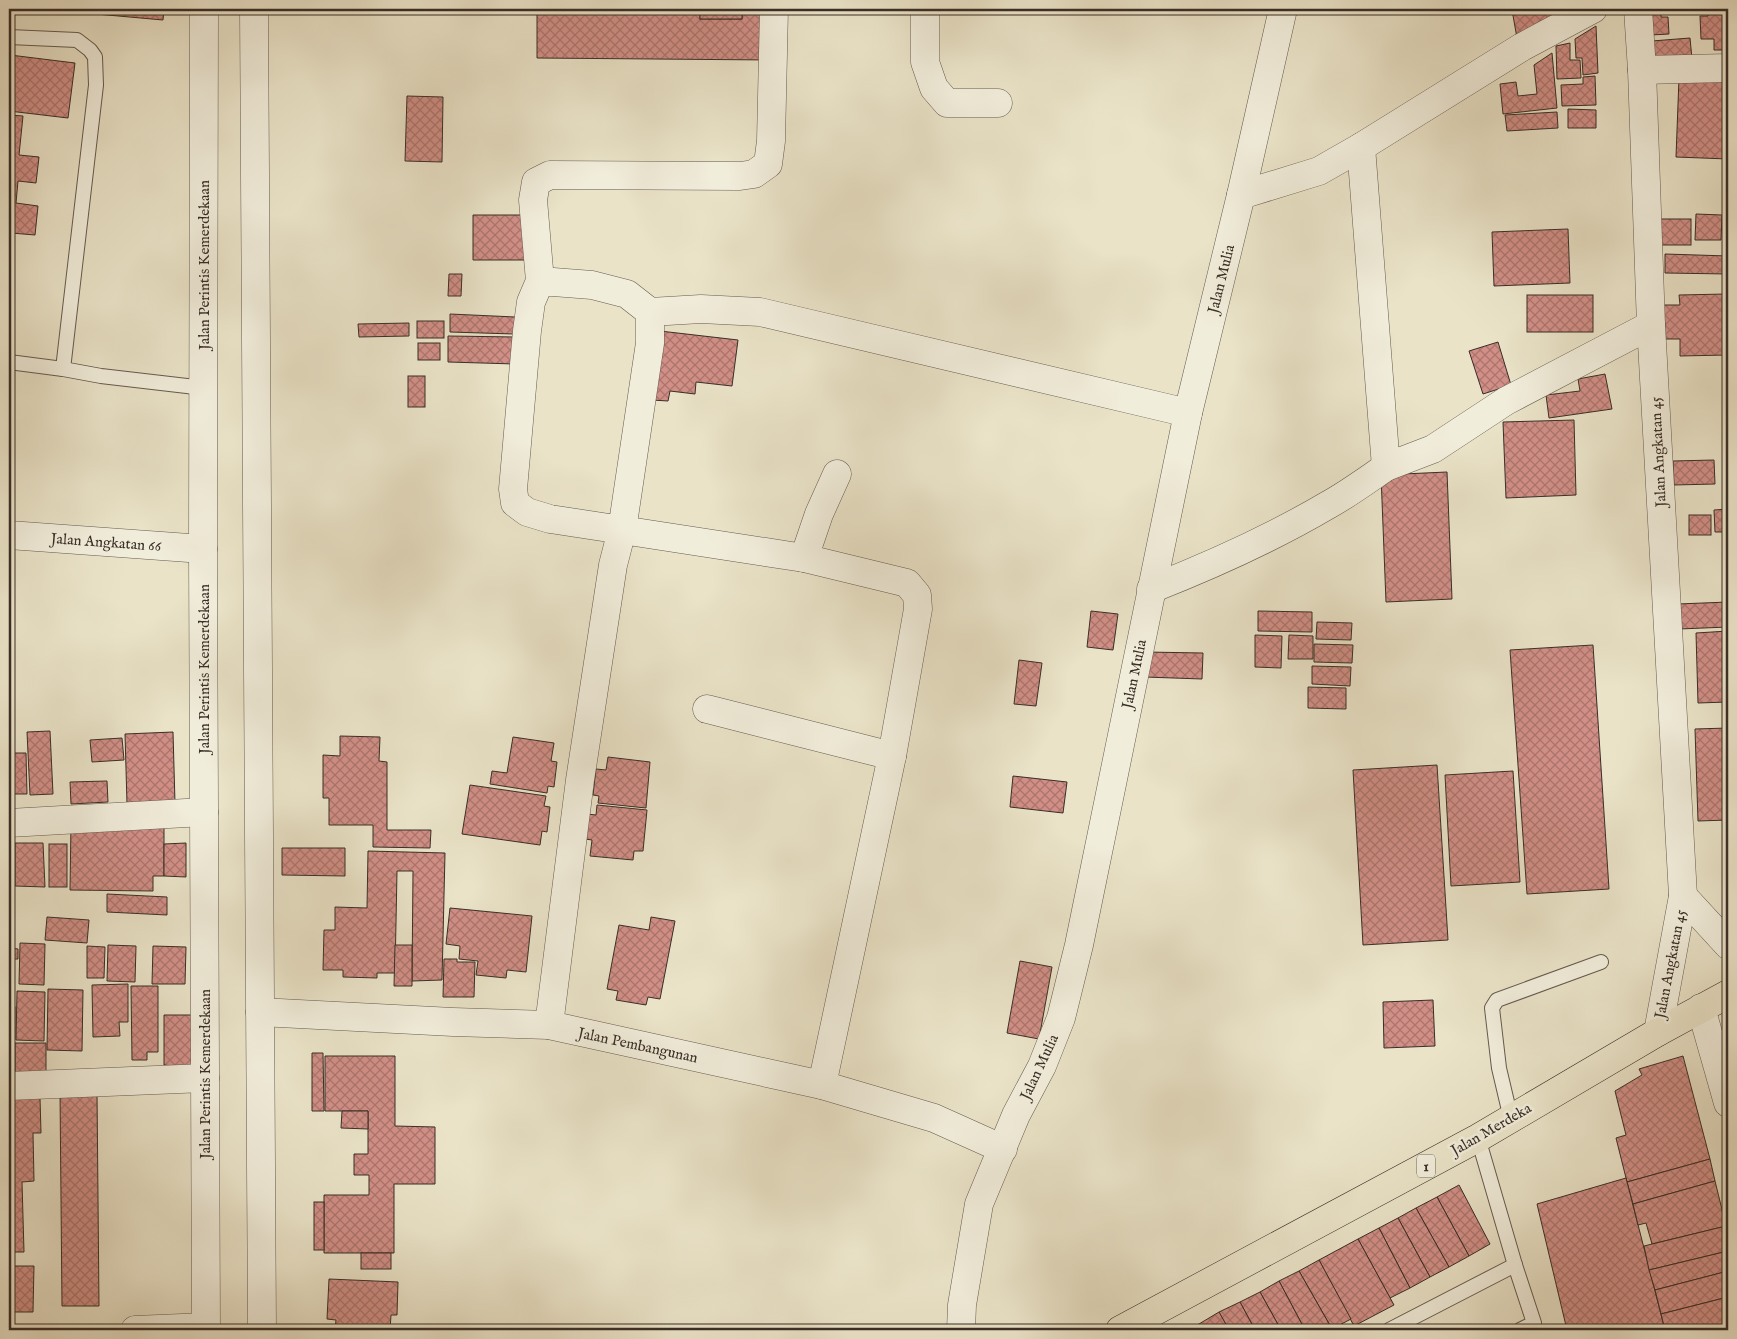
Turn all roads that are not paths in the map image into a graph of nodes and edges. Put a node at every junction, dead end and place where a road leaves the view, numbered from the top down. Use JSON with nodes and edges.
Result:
{"nodes":[{"id":1,"x":204,"y":9,"type":"edge"},
{"id":2,"x":254,"y":9,"type":"edge"},
{"id":3,"x":774,"y":9,"type":"edge"},
{"id":4,"x":925,"y":9,"type":"edge"},
{"id":5,"x":1283,"y":9,"type":"edge"},
{"id":6,"x":1593,"y":9,"type":"edge"},
{"id":7,"x":1638,"y":9,"type":"edge"},
{"id":8,"x":9,"y":37,"type":"edge"},
{"id":9,"x":1728,"y":68,"type":"edge"},
{"id":10,"x":1642,"y":70,"type":"junction"},
{"id":11,"x":998,"y":103,"type":"dead end"},
{"id":12,"x":1361,"y":147,"type":"junction"},
{"id":13,"x":1241,"y":195,"type":"junction"},
{"id":14,"x":540,"y":281,"type":"junction"},
{"id":15,"x":650,"y":312,"type":"junction"},
{"id":16,"x":1651,"y":325,"type":"junction"},
{"id":17,"x":9,"y":362,"type":"edge"},
{"id":18,"x":63,"y":369,"type":"junction"},
{"id":19,"x":204,"y":388,"type":"junction"},
{"id":20,"x":1188,"y":413,"type":"junction"},
{"id":21,"x":1386,"y":467,"type":"junction"},
{"id":22,"x":837,"y":474,"type":"dead end"},
{"id":23,"x":622,"y":530,"type":"junction"},
{"id":24,"x":9,"y":535,"type":"edge"},
{"id":25,"x":203,"y":549,"type":"junction"},
{"id":26,"x":804,"y":558,"type":"junction"},
{"id":27,"x":1152,"y":589,"type":"junction"},
{"id":28,"x":707,"y":709,"type":"dead end"},
{"id":29,"x":892,"y":756,"type":"junction"},
{"id":30,"x":204,"y":812,"type":"junction"},
{"id":31,"x":9,"y":823,"type":"edge"},
{"id":32,"x":1683,"y":896,"type":"junction"},
{"id":33,"x":1728,"y":946,"type":"edge"},
{"id":34,"x":1602,"y":962,"type":"dead end"},
{"id":35,"x":1728,"y":994,"type":"edge"},
{"id":36,"x":1701,"y":1008,"type":"junction"},
{"id":37,"x":260,"y":1012,"type":"junction"},
{"id":38,"x":549,"y":1025,"type":"junction"},
{"id":39,"x":1658,"y":1032,"type":"junction"},
{"id":40,"x":205,"y":1078,"type":"junction"},
{"id":41,"x":822,"y":1085,"type":"junction"},
{"id":42,"x":9,"y":1086,"type":"edge"},
{"id":43,"x":1728,"y":1103,"type":"edge"},
{"id":44,"x":1511,"y":1119,"type":"junction"},
{"id":45,"x":1478,"y":1138,"type":"junction"},
{"id":46,"x":1003,"y":1149,"type":"junction"},
{"id":47,"x":1515,"y":1265,"type":"junction"},
{"id":48,"x":206,"y":1329,"type":"edge"},
{"id":49,"x":135,"y":1330,"type":"edge"},
{"id":50,"x":262,"y":1330,"type":"edge"},
{"id":51,"x":961,"y":1330,"type":"edge"},
{"id":52,"x":1120,"y":1330,"type":"edge"},
{"id":53,"x":1390,"y":1330,"type":"edge"},
{"id":54,"x":1520,"y":1330,"type":"edge"}],
"edges":[{"from":1,"to":19,"type":"street","name":"Jalan Perintis Kemerdekaan"},
{"from":2,"to":37,"type":"street"},
{"from":3,"to":14,"type":"street"},
{"from":4,"to":11,"type":"street"},
{"from":5,"to":13,"type":"street","name":"Jalan Mulia"},
{"from":6,"to":12,"type":"street"},
{"from":7,"to":10,"type":"street","name":"Jalan Angkatan 45"},
{"from":8,"to":18,"type":"lane"},
{"from":9,"to":10,"type":"street"},
{"from":10,"to":16,"type":"street","name":"Jalan Angkatan 45"},
{"from":12,"to":13,"type":"street"},
{"from":12,"to":21,"type":"street"},
{"from":13,"to":20,"type":"street","name":"Jalan Mulia"},
{"from":14,"to":15,"type":"street"},
{"from":14,"to":23,"type":"street"},
{"from":15,"to":20,"type":"street"},
{"from":15,"to":23,"type":"street"},
{"from":16,"to":21,"type":"street"},
{"from":16,"to":32,"type":"street","name":"Jalan Angkatan 45"},
{"from":17,"to":18,"type":"lane"},
{"from":18,"to":19,"type":"lane"},
{"from":19,"to":25,"type":"street","name":"Jalan Perintis Kemerdekaan"},
{"from":20,"to":27,"type":"street","name":"Jalan Mulia"},
{"from":21,"to":27,"type":"street"},
{"from":22,"to":26,"type":"street"},
{"from":23,"to":26,"type":"street"},
{"from":23,"to":38,"type":"street"},
{"from":24,"to":25,"type":"street","name":"Jalan Angkatan 66"},
{"from":25,"to":30,"type":"street","name":"Jalan Perintis Kemerdekaan"},
{"from":26,"to":29,"type":"street"},
{"from":27,"to":46,"type":"street","name":"Jalan Mulia"},
{"from":28,"to":29,"type":"street"},
{"from":29,"to":41,"type":"street"},
{"from":30,"to":31,"type":"street"},
{"from":30,"to":40,"type":"street","name":"Jalan Perintis Kemerdekaan"},
{"from":32,"to":33,"type":"street","name":"Jalan Angkatan 45"},
{"from":32,"to":39,"type":"street","name":"Jalan Angkatan 45"},
{"from":34,"to":44,"type":"lane"},
{"from":35,"to":36,"type":"highway","name":"Jalan Merdeka","number":"1"},
{"from":36,"to":39,"type":"highway","name":"Jalan Merdeka","number":"1"},
{"from":36,"to":43,"type":"street"},
{"from":37,"to":38,"type":"street","name":"Jalan Pembangunan"},
{"from":37,"to":50,"type":"street"},
{"from":38,"to":41,"type":"street","name":"Jalan Pembangunan"},
{"from":39,"to":44,"type":"highway","name":"Jalan Merdeka","number":"1"},
{"from":40,"to":42,"type":"street"},
{"from":40,"to":48,"type":"street","name":"Jalan Perintis Kemerdekaan"},
{"from":41,"to":46,"type":"street","name":"Jalan Pembangunan"},
{"from":44,"to":45,"type":"highway","name":"Jalan Merdeka","number":"1"},
{"from":45,"to":47,"type":"lane"},
{"from":45,"to":52,"type":"highway","name":"Jalan Merdeka","number":"1"},
{"from":46,"to":51,"type":"street","name":"Jalan Mulia"},
{"from":47,"to":53,"type":"lane"},
{"from":47,"to":54,"type":"lane"},
{"from":48,"to":49,"type":"street"}]}
